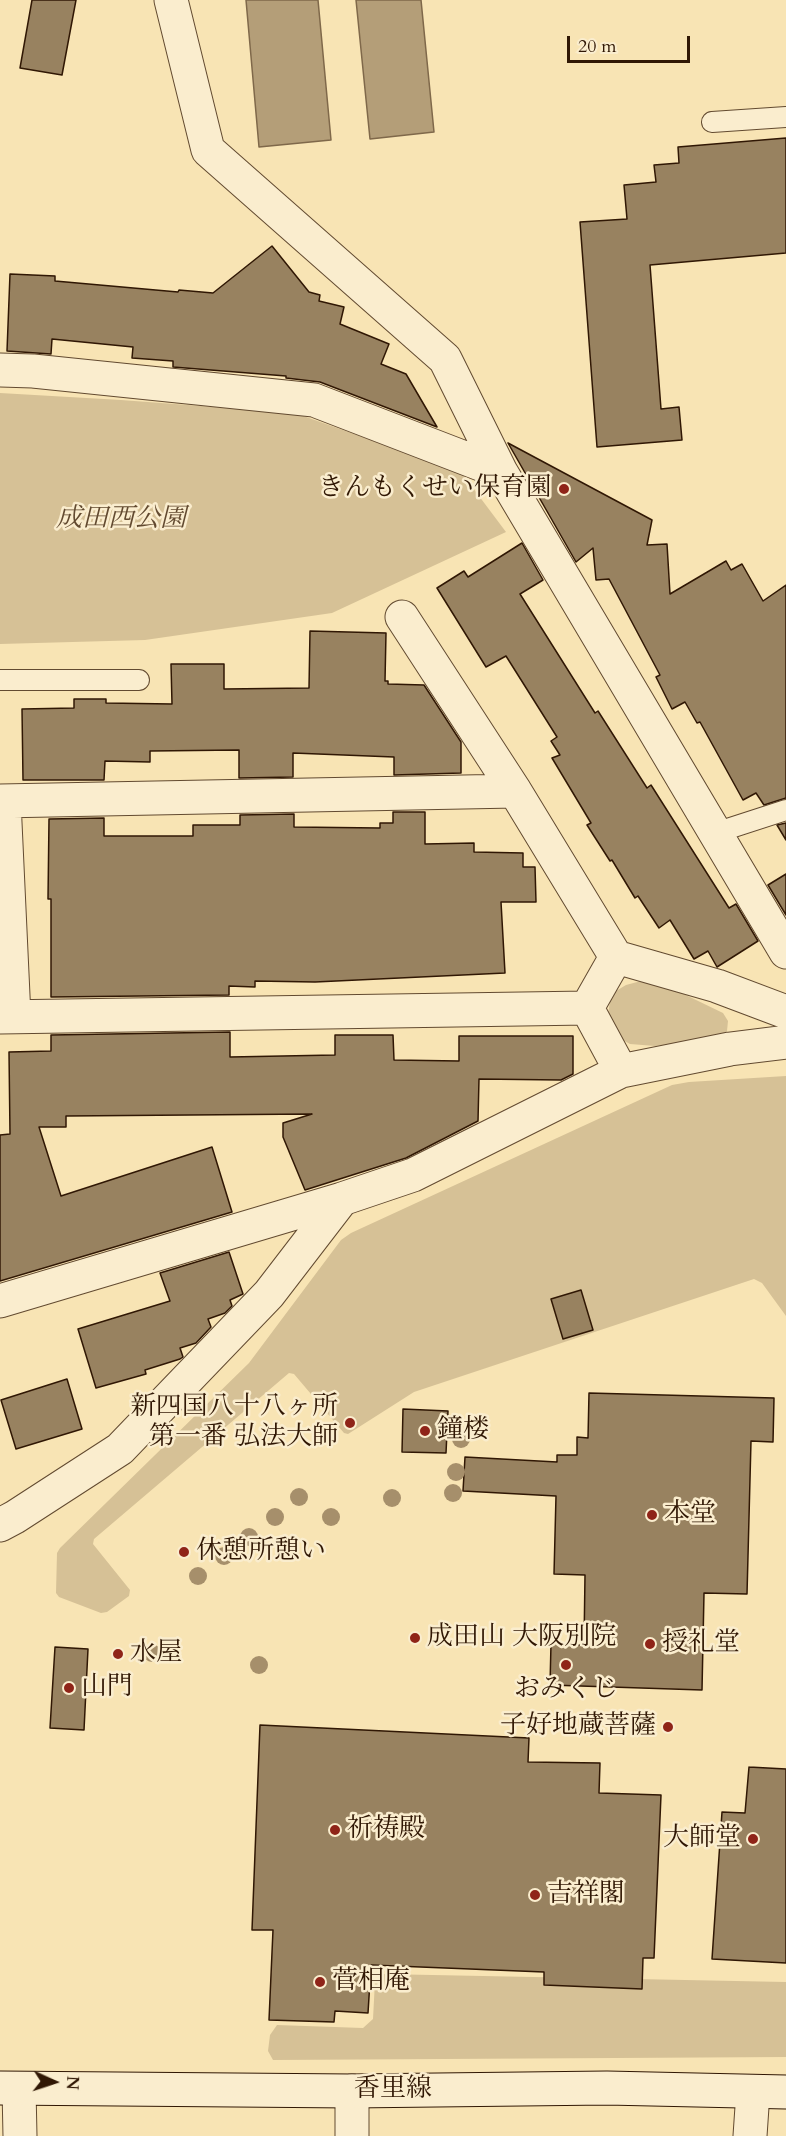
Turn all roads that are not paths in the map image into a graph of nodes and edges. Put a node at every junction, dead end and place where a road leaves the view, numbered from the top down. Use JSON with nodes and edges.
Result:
{"nodes":[{"id":1,"x":171,"y":0,"type":"edge"},
{"id":2,"x":786,"y":117,"type":"edge"},
{"id":3,"x":712,"y":122,"type":"dead end"},
{"id":4,"x":0,"y":370,"type":"edge"},
{"id":5,"x":501,"y":472,"type":"junction"},
{"id":6,"x":402,"y":616,"type":"dead end"},
{"id":7,"x":0,"y":680,"type":"edge"},
{"id":8,"x":139,"y":680,"type":"dead end"},
{"id":9,"x":515,"y":791,"type":"junction"},
{"id":10,"x":2,"y":801,"type":"edge"},
{"id":11,"x":786,"y":810,"type":"edge"},
{"id":12,"x":715,"y":833,"type":"junction"},
{"id":13,"x":786,"y":952,"type":"edge"},
{"id":14,"x":616,"y":957,"type":"junction"},
{"id":15,"x":587,"y":1008,"type":"junction"},
{"id":16,"x":786,"y":1012,"type":"edge"},
{"id":17,"x":7,"y":1017,"type":"edge"},
{"id":18,"x":786,"y":1042,"type":"edge"},
{"id":19,"x":621,"y":1071,"type":"junction"},
{"id":20,"x":342,"y":1199,"type":"junction"},
{"id":21,"x":0,"y":1301,"type":"edge"},
{"id":22,"x":0,"y":1525,"type":"edge"},
{"id":23,"x":10,"y":2088,"type":"edge"},
{"id":24,"x":352,"y":2091,"type":"junction"},
{"id":25,"x":753,"y":2092,"type":"junction"},
{"id":26,"x":786,"y":2092,"type":"edge"},
{"id":27,"x":20,"y":2136,"type":"edge"},
{"id":28,"x":352,"y":2136,"type":"edge"},
{"id":29,"x":750,"y":2136,"type":"edge"}],
"edges":[{"from":1,"to":5,"type":"street"},
{"from":2,"to":3,"type":"lane"},
{"from":4,"to":5,"type":"street"},
{"from":5,"to":12,"type":"street"},
{"from":6,"to":9,"type":"street"},
{"from":7,"to":8,"type":"lane"},
{"from":9,"to":10,"type":"street"},
{"from":9,"to":14,"type":"street"},
{"from":10,"to":17,"type":"street"},
{"from":11,"to":12,"type":"lane"},
{"from":12,"to":13,"type":"street"},
{"from":14,"to":15,"type":"street"},
{"from":14,"to":16,"type":"street"},
{"from":15,"to":17,"type":"street"},
{"from":15,"to":19,"type":"street"},
{"from":18,"to":19,"type":"street"},
{"from":19,"to":20,"type":"street"},
{"from":20,"to":21,"type":"street"},
{"from":20,"to":22,"type":"street"},
{"from":23,"to":24,"type":"street","name":"香里線"},
{"from":23,"to":27,"type":"street"},
{"from":24,"to":25,"type":"street","name":"香里線"},
{"from":24,"to":28,"type":"street"},
{"from":25,"to":26,"type":"street","name":"香里線"},
{"from":25,"to":29,"type":"street"}]}
